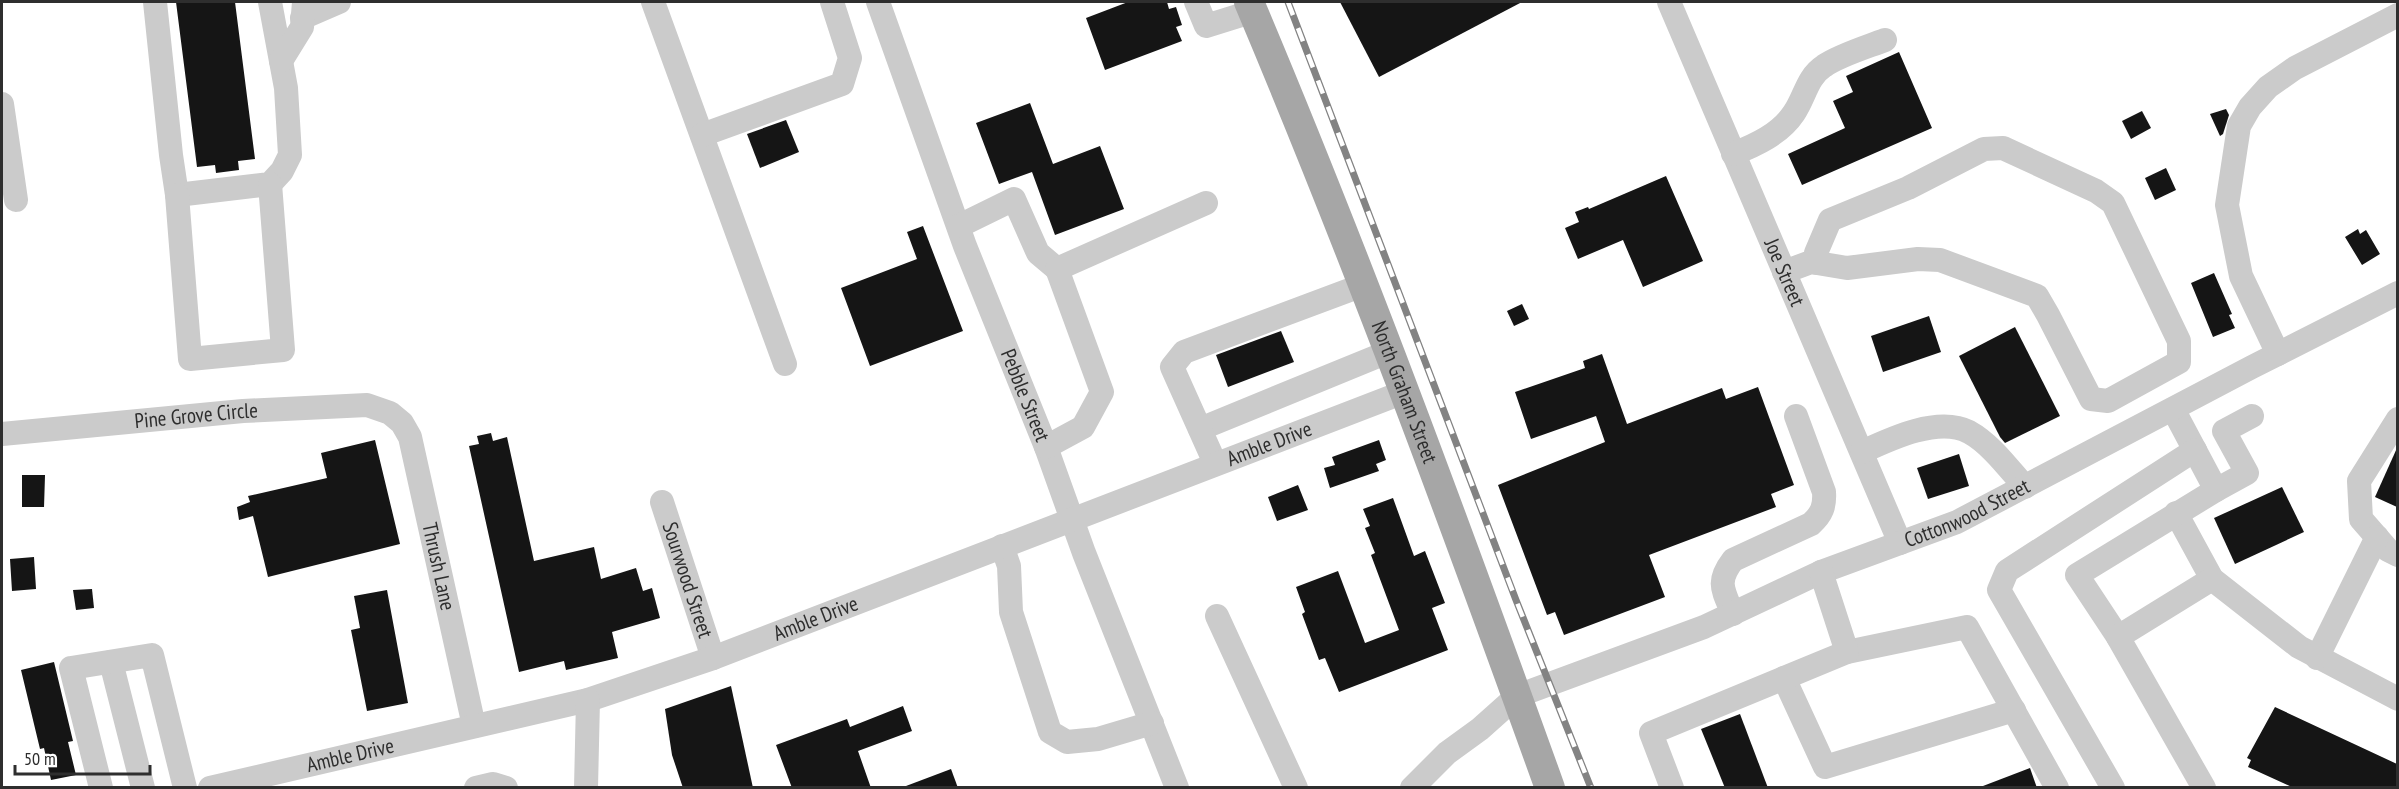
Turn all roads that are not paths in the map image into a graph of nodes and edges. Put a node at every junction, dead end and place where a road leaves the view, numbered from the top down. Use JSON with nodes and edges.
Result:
{"nodes":[{"id":1,"x":155,"y":2,"type":"edge"},
{"id":2,"x":270,"y":2,"type":"edge"},
{"id":3,"x":339,"y":2,"type":"edge"},
{"id":4,"x":653,"y":2,"type":"edge"},
{"id":5,"x":832,"y":2,"type":"edge"},
{"id":6,"x":878,"y":2,"type":"edge"},
{"id":7,"x":1196,"y":2,"type":"edge"},
{"id":8,"x":1669,"y":2,"type":"edge"},
{"id":9,"x":1251,"y":6,"type":"edge"},
{"id":10,"x":303,"y":10,"type":"edge"},
{"id":11,"x":2397,"y":15,"type":"edge"},
{"id":12,"x":1885,"y":40,"type":"dead end"},
{"id":13,"x":281,"y":61,"type":"junction"},
{"id":14,"x":2,"y":110,"type":"edge"},
{"id":15,"x":702,"y":135,"type":"junction"},
{"id":16,"x":1733,"y":154,"type":"junction"},
{"id":17,"x":270,"y":184,"type":"junction"},
{"id":18,"x":177,"y":195,"type":"junction"},
{"id":19,"x":16,"y":200,"type":"dead end"},
{"id":20,"x":1206,"y":203,"type":"dead end"},
{"id":21,"x":958,"y":226,"type":"junction"},
{"id":22,"x":1816,"y":263,"type":"junction"},
{"id":23,"x":1057,"y":269,"type":"junction"},
{"id":24,"x":1784,"y":272,"type":"junction"},
{"id":25,"x":1363,"y":285,"type":"junction"},
{"id":26,"x":2397,"y":293,"type":"edge"},
{"id":27,"x":1388,"y":352,"type":"junction"},
{"id":28,"x":2278,"y":354,"type":"junction"},
{"id":29,"x":785,"y":364,"type":"dead end"},
{"id":30,"x":2133,"y":387,"type":"junction"},
{"id":31,"x":1404,"y":392,"type":"junction"},
{"id":32,"x":2173,"y":409,"type":"junction"},
{"id":33,"x":390,"y":413,"type":"joint"},
{"id":34,"x":1796,"y":416,"type":"dead end"},
{"id":35,"x":2252,"y":416,"type":"dead end"},
{"id":36,"x":2397,"y":419,"type":"edge"},
{"id":37,"x":2151,"y":421,"type":"junction"},
{"id":38,"x":1200,"y":429,"type":"junction"},
{"id":39,"x":2,"y":434,"type":"edge"},
{"id":40,"x":1046,"y":447,"type":"junction"},
{"id":41,"x":2195,"y":450,"type":"junction"},
{"id":42,"x":1862,"y":452,"type":"junction"},
{"id":43,"x":1215,"y":463,"type":"junction"},
{"id":44,"x":2025,"y":487,"type":"junction"},
{"id":45,"x":2216,"y":490,"type":"junction"},
{"id":46,"x":662,"y":502,"type":"dead end"},
{"id":47,"x":2176,"y":513,"type":"junction"},
{"id":48,"x":1073,"y":519,"type":"junction"},
{"id":49,"x":2377,"y":537,"type":"junction"},
{"id":50,"x":1900,"y":543,"type":"junction"},
{"id":51,"x":1002,"y":546,"type":"junction"},
{"id":52,"x":2397,"y":555,"type":"edge"},
{"id":53,"x":1821,"y":572,"type":"junction"},
{"id":54,"x":2212,"y":579,"type":"junction"},
{"id":55,"x":1733,"y":614,"type":"junction"},
{"id":56,"x":1217,"y":615,"type":"dead end"},
{"id":57,"x":2118,"y":637,"type":"junction"},
{"id":58,"x":1848,"y":652,"type":"junction"},
{"id":59,"x":713,"y":658,"type":"junction"},
{"id":60,"x":2317,"y":658,"type":"junction"},
{"id":61,"x":111,"y":662,"type":"junction"},
{"id":62,"x":1784,"y":678,"type":"junction"},
{"id":63,"x":1517,"y":696,"type":"junction"},
{"id":64,"x":2397,"y":699,"type":"edge"},
{"id":65,"x":588,"y":700,"type":"junction"},
{"id":66,"x":122,"y":710,"type":"junction"},
{"id":67,"x":2014,"y":710,"type":"junction"},
{"id":68,"x":83,"y":716,"type":"junction"},
{"id":69,"x":1152,"y":723,"type":"junction"},
{"id":70,"x":474,"y":726,"type":"junction"},
{"id":71,"x":255,"y":783,"type":"edge"},
{"id":72,"x":100,"y":788,"type":"edge"},
{"id":73,"x":143,"y":788,"type":"edge"},
{"id":74,"x":185,"y":788,"type":"edge"},
{"id":75,"x":210,"y":788,"type":"edge"},
{"id":76,"x":476,"y":788,"type":"edge"},
{"id":77,"x":506,"y":788,"type":"edge"},
{"id":78,"x":586,"y":788,"type":"edge"},
{"id":79,"x":1177,"y":788,"type":"edge"},
{"id":80,"x":1296,"y":788,"type":"edge"},
{"id":81,"x":1412,"y":788,"type":"edge"},
{"id":82,"x":1550,"y":788,"type":"edge"},
{"id":83,"x":1672,"y":788,"type":"edge"},
{"id":84,"x":2057,"y":788,"type":"edge"},
{"id":85,"x":2113,"y":788,"type":"edge"},
{"id":86,"x":2204,"y":788,"type":"edge"}],
"edges":[{"from":1,"to":18,"type":"street"},
{"from":2,"to":13,"type":"street"},
{"from":3,"to":10,"type":"street"},
{"from":4,"to":15,"type":"street"},
{"from":5,"to":15,"type":"street"},
{"from":6,"to":21,"type":"street","name":"Pebble Street"},
{"from":7,"to":9,"type":"street"},
{"from":8,"to":16,"type":"street","name":"Joe Street"},
{"from":9,"to":25,"type":"main road","name":"North Graham Street"},
{"from":10,"to":13,"type":"street"},
{"from":11,"to":28,"type":"street"},
{"from":12,"to":16,"type":"street"},
{"from":13,"to":17,"type":"street"},
{"from":14,"to":19,"type":"street"},
{"from":15,"to":29,"type":"street"},
{"from":16,"to":24,"type":"street","name":"Joe Street"},
{"from":17,"to":18,"type":"street"},
{"from":17,"to":18,"type":"street"},
{"from":20,"to":23,"type":"street"},
{"from":21,"to":23,"type":"street"},
{"from":21,"to":40,"type":"street","name":"Pebble Street"},
{"from":22,"to":24,"type":"street"},
{"from":22,"to":30,"type":"street"},
{"from":22,"to":30,"type":"street"},
{"from":23,"to":40,"type":"street"},
{"from":24,"to":42,"type":"street","name":"Joe Street"},
{"from":25,"to":27,"type":"main road","name":"North Graham Street"},
{"from":25,"to":38,"type":"street"},
{"from":26,"to":28,"type":"street","name":"Cottonwood Street"},
{"from":27,"to":31,"type":"main road","name":"North Graham Street"},
{"from":27,"to":38,"type":"street"},
{"from":28,"to":32,"type":"street","name":"Cottonwood Street"},
{"from":30,"to":37,"type":"street"},
{"from":31,"to":43,"type":"street","name":"Amble Drive"},
{"from":31,"to":63,"type":"main road","name":"North Graham Street"},
{"from":32,"to":37,"type":"street","name":"Cottonwood Street"},
{"from":32,"to":41,"type":"street"},
{"from":33,"to":39,"type":"street","name":"Pine Grove Circle"},
{"from":33,"to":70,"type":"street","name":"Thrush Lane"},
{"from":34,"to":55,"type":"street"},
{"from":35,"to":45,"type":"street"},
{"from":36,"to":49,"type":"street"},
{"from":37,"to":44,"type":"street","name":"Cottonwood Street"},
{"from":38,"to":43,"type":"street"},
{"from":40,"to":48,"type":"street","name":"Pebble Street"},
{"from":41,"to":45,"type":"street"},
{"from":41,"to":85,"type":"street"},
{"from":42,"to":44,"type":"street"},
{"from":42,"to":50,"type":"street","name":"Joe Street"},
{"from":43,"to":48,"type":"street","name":"Amble Drive"},
{"from":44,"to":50,"type":"street","name":"Cottonwood Street"},
{"from":45,"to":47,"type":"street"},
{"from":46,"to":59,"type":"street","name":"Sourwood Street"},
{"from":47,"to":54,"type":"street"},
{"from":47,"to":57,"type":"street"},
{"from":48,"to":51,"type":"street","name":"Amble Drive"},
{"from":48,"to":69,"type":"street","name":"Pebble Street"},
{"from":49,"to":52,"type":"street"},
{"from":49,"to":60,"type":"street"},
{"from":50,"to":53,"type":"street","name":"Cottonwood Street"},
{"from":51,"to":59,"type":"street","name":"Amble Drive"},
{"from":51,"to":69,"type":"street"},
{"from":53,"to":55,"type":"street","name":"Cottonwood Street"},
{"from":53,"to":58,"type":"street"},
{"from":54,"to":57,"type":"street"},
{"from":54,"to":60,"type":"street"},
{"from":55,"to":63,"type":"street","name":"Cottonwood Street"},
{"from":56,"to":80,"type":"street"},
{"from":57,"to":86,"type":"street"},
{"from":58,"to":62,"type":"street"},
{"from":58,"to":67,"type":"street"},
{"from":59,"to":65,"type":"street","name":"Amble Drive"},
{"from":60,"to":64,"type":"street"},
{"from":61,"to":66,"type":"street"},
{"from":61,"to":68,"type":"street"},
{"from":61,"to":74,"type":"street"},
{"from":62,"to":67,"type":"street"},
{"from":62,"to":83,"type":"street"},
{"from":63,"to":81,"type":"street"},
{"from":63,"to":82,"type":"main road","name":"North Graham Street"},
{"from":65,"to":70,"type":"street","name":"Amble Drive"},
{"from":65,"to":78,"type":"street"},
{"from":66,"to":68,"type":"street"},
{"from":66,"to":73,"type":"street"},
{"from":67,"to":84,"type":"street"},
{"from":68,"to":72,"type":"street"},
{"from":69,"to":79,"type":"street","name":"Pebble Street"},
{"from":70,"to":71,"type":"street","name":"Amble Drive"},
{"from":71,"to":75,"type":"street","name":"Amble Drive"},
{"from":76,"to":77,"type":"street"}]}
